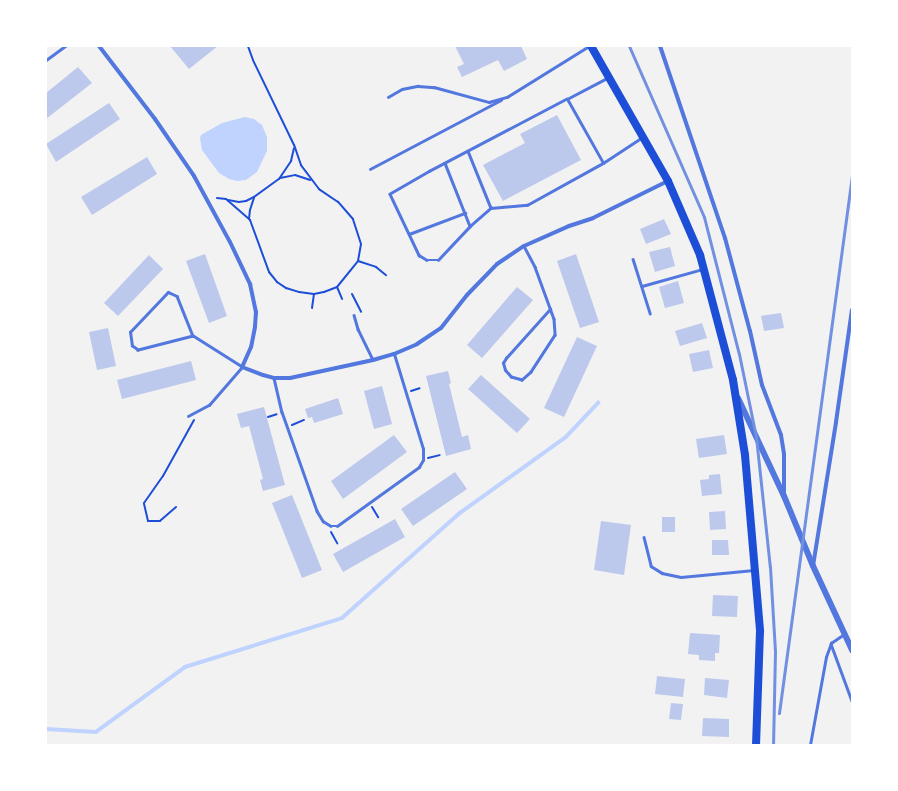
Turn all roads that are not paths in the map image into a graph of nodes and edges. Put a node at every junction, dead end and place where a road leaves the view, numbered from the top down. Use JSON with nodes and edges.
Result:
{"nodes":[{"id":1,"x":65,"y":46,"type":"edge"},
{"id":2,"x":99,"y":46,"type":"edge"},
{"id":3,"x":590,"y":46,"type":"edge"},
{"id":4,"x":660,"y":46,"type":"edge"},
{"id":5,"x":46,"y":60,"type":"edge"},
{"id":6,"x":609,"y":77,"type":"junction"},
{"id":7,"x":388,"y":96,"type":"dead end"},
{"id":8,"x":507,"y":97,"type":"junction"},
{"id":9,"x":567,"y":99,"type":"junction"},
{"id":10,"x":643,"y":137,"type":"junction"},
{"id":11,"x":468,"y":151,"type":"junction"},
{"id":12,"x":445,"y":163,"type":"junction"},
{"id":13,"x":603,"y":163,"type":"junction"},
{"id":14,"x":370,"y":169,"type":"dead end"},
{"id":15,"x":668,"y":181,"type":"junction"},
{"id":16,"x":491,"y":208,"type":"junction"},
{"id":17,"x":465,"y":213,"type":"junction"},
{"id":18,"x":470,"y":226,"type":"junction"},
{"id":19,"x":409,"y":234,"type":"junction"},
{"id":20,"x":524,"y":246,"type":"junction"},
{"id":21,"x":633,"y":259,"type":"dead end"},
{"id":22,"x":704,"y":269,"type":"junction"},
{"id":23,"x":642,"y":286,"type":"junction"},
{"id":24,"x":550,"y":309,"type":"junction"},
{"id":25,"x":852,"y":310,"type":"edge"},
{"id":26,"x":650,"y":313,"type":"dead end"},
{"id":27,"x":354,"y":315,"type":"dead end"},
{"id":28,"x":193,"y":336,"type":"junction"},
{"id":29,"x":394,"y":354,"type":"junction"},
{"id":30,"x":373,"y":360,"type":"junction"},
{"id":31,"x":242,"y":366,"type":"junction"},
{"id":32,"x":274,"y":378,"type":"junction"},
{"id":33,"x":735,"y":391,"type":"junction"},
{"id":34,"x":188,"y":416,"type":"dead end"},
{"id":35,"x":784,"y":496,"type":"junction"},
{"id":36,"x":644,"y":537,"type":"dead end"},
{"id":37,"x":813,"y":566,"type":"junction"},
{"id":38,"x":755,"y":570,"type":"junction"},
{"id":39,"x":845,"y":634,"type":"junction"},
{"id":40,"x":831,"y":643,"type":"junction"},
{"id":41,"x":852,"y":650,"type":"edge"},
{"id":42,"x":852,"y":701,"type":"edge"},
{"id":43,"x":756,"y":745,"type":"edge"},
{"id":44,"x":810,"y":745,"type":"edge"}],
"edges":[{"from":1,"to":5,"type":"lane"},
{"from":2,"to":31,"type":"street"},
{"from":3,"to":6,"type":"main road"},
{"from":3,"to":8,"type":"lane"},
{"from":4,"to":35,"type":"street"},
{"from":6,"to":9,"type":"lane"},
{"from":6,"to":10,"type":"main road"},
{"from":7,"to":8,"type":"lane"},
{"from":8,"to":14,"type":"lane"},
{"from":9,"to":11,"type":"lane"},
{"from":9,"to":13,"type":"lane"},
{"from":10,"to":13,"type":"lane"},
{"from":10,"to":15,"type":"main road"},
{"from":11,"to":12,"type":"lane"},
{"from":11,"to":16,"type":"lane"},
{"from":12,"to":17,"type":"lane"},
{"from":12,"to":19,"type":"lane"},
{"from":13,"to":16,"type":"lane"},
{"from":15,"to":20,"type":"street"},
{"from":15,"to":22,"type":"main road"},
{"from":16,"to":18,"type":"lane"},
{"from":17,"to":18,"type":"lane"},
{"from":17,"to":19,"type":"lane"},
{"from":18,"to":19,"type":"lane"},
{"from":20,"to":24,"type":"lane"},
{"from":20,"to":29,"type":"street"},
{"from":21,"to":23,"type":"lane"},
{"from":22,"to":23,"type":"lane"},
{"from":22,"to":33,"type":"main road"},
{"from":23,"to":26,"type":"lane"},
{"from":24,"to":24,"type":"lane"},
{"from":25,"to":37,"type":"street"},
{"from":27,"to":30,"type":"lane"},
{"from":28,"to":28,"type":"lane"},
{"from":28,"to":31,"type":"lane"},
{"from":29,"to":30,"type":"street"},
{"from":29,"to":32,"type":"lane"},
{"from":30,"to":32,"type":"street"},
{"from":31,"to":32,"type":"street"},
{"from":31,"to":34,"type":"lane"},
{"from":33,"to":35,"type":"street"},
{"from":33,"to":38,"type":"main road"},
{"from":35,"to":37,"type":"street"},
{"from":36,"to":38,"type":"lane"},
{"from":37,"to":39,"type":"street"},
{"from":38,"to":43,"type":"main road"},
{"from":39,"to":40,"type":"lane"},
{"from":39,"to":41,"type":"street"},
{"from":40,"to":42,"type":"lane"},
{"from":40,"to":44,"type":"lane"}]}
